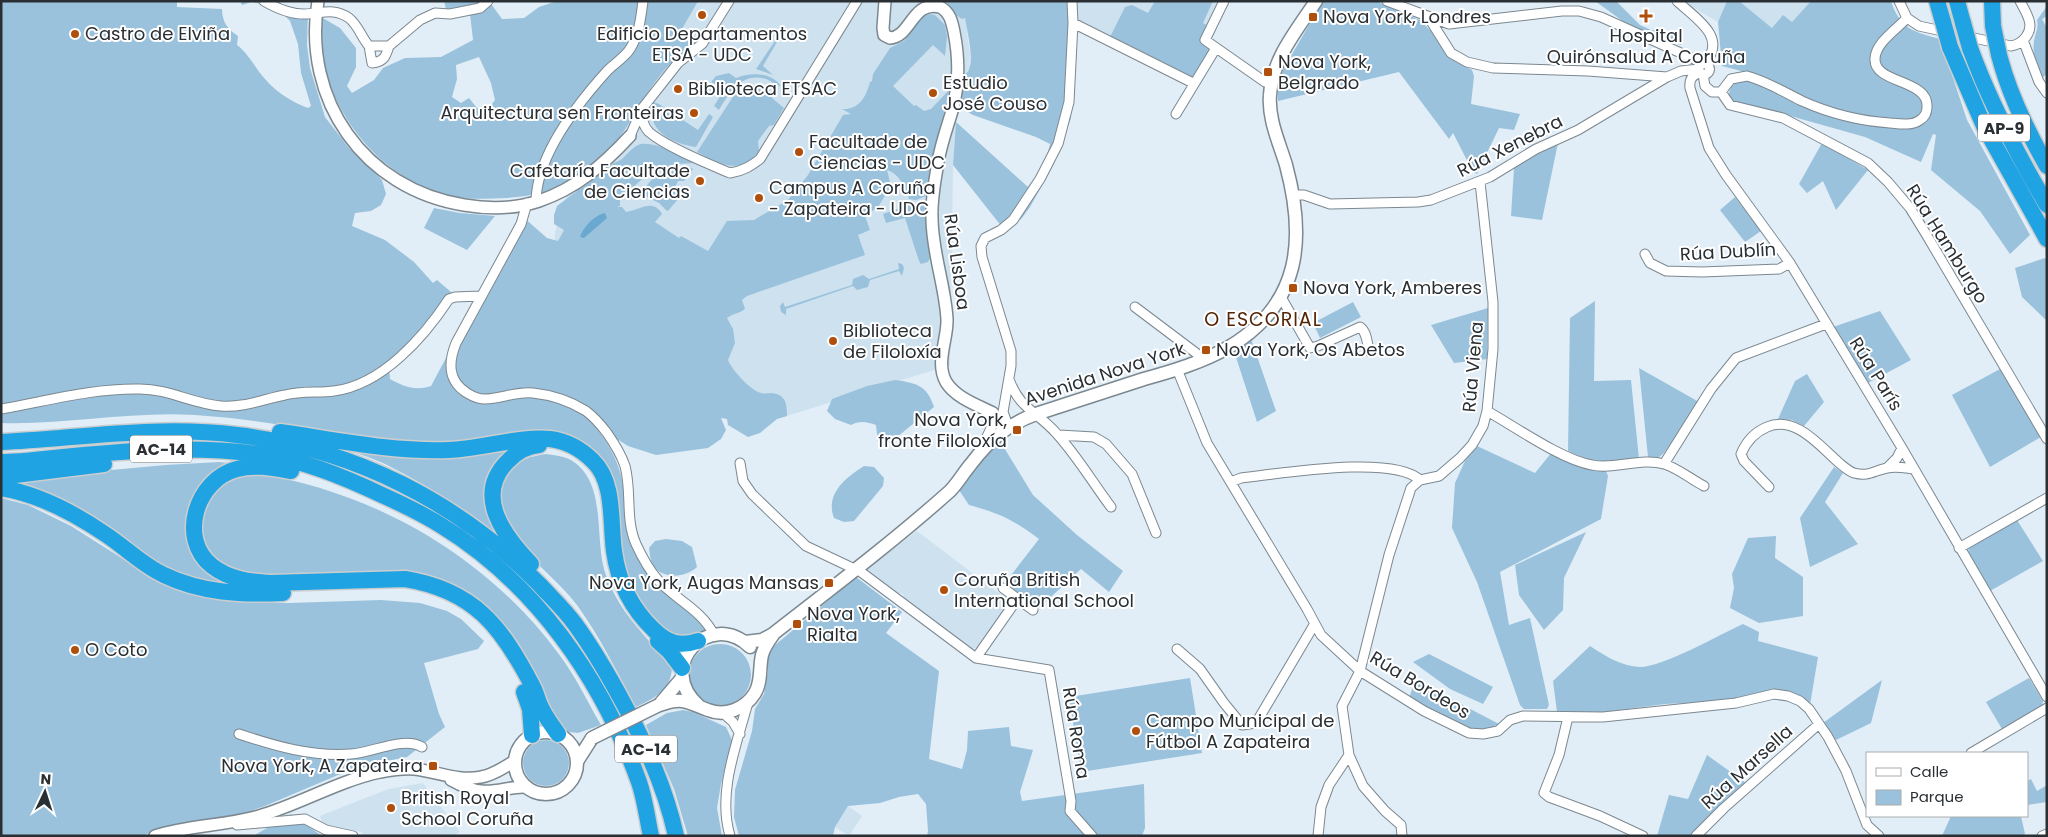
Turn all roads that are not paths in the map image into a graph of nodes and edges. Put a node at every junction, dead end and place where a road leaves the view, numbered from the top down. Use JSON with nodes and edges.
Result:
{"nodes":[{"id":1,"x":264,"y":1,"type":"edge"},
{"id":2,"x":488,"y":1,"type":"edge"},
{"id":3,"x":642,"y":1,"type":"edge"},
{"id":4,"x":729,"y":1,"type":"edge"},
{"id":5,"x":857,"y":1,"type":"edge"},
{"id":6,"x":885,"y":1,"type":"edge"},
{"id":7,"x":1072,"y":1,"type":"edge"},
{"id":8,"x":1224,"y":1,"type":"edge"},
{"id":9,"x":1316,"y":1,"type":"edge"},
{"id":10,"x":1387,"y":1,"type":"edge"},
{"id":11,"x":1676,"y":1,"type":"edge"},
{"id":12,"x":1899,"y":1,"type":"edge"},
{"id":13,"x":1937,"y":1,"type":"edge"},
{"id":14,"x":1946,"y":1,"type":"edge"},
{"id":15,"x":1957,"y":1,"type":"edge"},
{"id":16,"x":1992,"y":1,"type":"edge"},
{"id":17,"x":2020,"y":1,"type":"edge"},
{"id":18,"x":317,"y":7,"type":"edge"},
{"id":19,"x":1429,"y":18,"type":"junction"},
{"id":20,"x":1907,"y":18,"type":"junction"},
{"id":21,"x":1073,"y":23,"type":"junction"},
{"id":22,"x":1952,"y":23,"type":"junction"},
{"id":23,"x":2023,"y":40,"type":"junction"},
{"id":24,"x":369,"y":46,"type":"junction"},
{"id":25,"x":389,"y":46,"type":"junction"},
{"id":26,"x":1960,"y":47,"type":"junction"},
{"id":27,"x":1216,"y":48,"type":"junction"},
{"id":28,"x":1702,"y":68,"type":"junction"},
{"id":29,"x":1667,"y":77,"type":"junction"},
{"id":30,"x":1272,"y":81,"type":"junction"},
{"id":31,"x":1194,"y":83,"type":"junction"},
{"id":32,"x":1721,"y":92,"type":"junction"},
{"id":33,"x":2047,"y":93,"type":"edge"},
{"id":34,"x":644,"y":107,"type":"junction"},
{"id":35,"x":1176,"y":114,"type":"dead end"},
{"id":36,"x":649,"y":132,"type":"junction"},
{"id":37,"x":630,"y":136,"type":"junction"},
{"id":38,"x":658,"y":137,"type":"junction"},
{"id":39,"x":2047,"y":166,"type":"edge"},
{"id":40,"x":1480,"y":182,"type":"junction"},
{"id":41,"x":1293,"y":195,"type":"junction"},
{"id":42,"x":532,"y":202,"type":"junction"},
{"id":43,"x":2047,"y":205,"type":"edge"},
{"id":44,"x":2047,"y":239,"type":"edge"},
{"id":45,"x":1645,"y":254,"type":"dead end"},
{"id":46,"x":1790,"y":263,"type":"junction"},
{"id":47,"x":480,"y":296,"type":"junction"},
{"id":48,"x":1281,"y":297,"type":"junction"},
{"id":49,"x":1135,"y":307,"type":"dead end"},
{"id":50,"x":1826,"y":324,"type":"junction"},
{"id":51,"x":1369,"y":351,"type":"dead end"},
{"id":52,"x":1204,"y":359,"type":"junction"},
{"id":53,"x":1177,"y":369,"type":"junction"},
{"id":54,"x":1009,"y":379,"type":"junction"},
{"id":55,"x":1,"y":409,"type":"edge"},
{"id":56,"x":1487,"y":410,"type":"junction"},
{"id":57,"x":993,"y":413,"type":"junction"},
{"id":58,"x":1036,"y":414,"type":"junction"},
{"id":59,"x":1006,"y":420,"type":"junction"},
{"id":60,"x":162,"y":430,"type":"junction"},
{"id":61,"x":996,"y":435,"type":"junction"},
{"id":62,"x":1059,"y":435,"type":"junction"},
{"id":63,"x":2047,"y":439,"type":"edge"},
{"id":64,"x":1,"y":442,"type":"edge"},
{"id":65,"x":1902,"y":448,"type":"junction"},
{"id":66,"x":982,"y":449,"type":"junction"},
{"id":67,"x":1,"y":462,"type":"edge"},
{"id":68,"x":740,"y":463,"type":"dead end"},
{"id":69,"x":1664,"y":464,"type":"junction"},
{"id":70,"x":319,"y":468,"type":"junction"},
{"id":71,"x":1887,"y":468,"type":"junction"},
{"id":72,"x":1914,"y":469,"type":"junction"},
{"id":73,"x":1,"y":475,"type":"edge"},
{"id":74,"x":1420,"y":480,"type":"junction"},
{"id":75,"x":1231,"y":482,"type":"junction"},
{"id":76,"x":1704,"y":486,"type":"dead end"},
{"id":77,"x":1769,"y":487,"type":"dead end"},
{"id":78,"x":1,"y":488,"type":"edge"},
{"id":79,"x":368,"y":488,"type":"junction"},
{"id":80,"x":2047,"y":498,"type":"edge"},
{"id":81,"x":1111,"y":506,"type":"dead end"},
{"id":82,"x":1156,"y":533,"type":"dead end"},
{"id":83,"x":1959,"y":548,"type":"junction"},
{"id":84,"x":855,"y":569,"type":"junction"},
{"id":85,"x":1004,"y":588,"type":"dead end"},
{"id":86,"x":1018,"y":598,"type":"junction"},
{"id":87,"x":1033,"y":610,"type":"dead end"},
{"id":88,"x":1314,"y":625,"type":"junction"},
{"id":89,"x":773,"y":634,"type":"junction"},
{"id":90,"x":714,"y":635,"type":"junction"},
{"id":91,"x":698,"y":641,"type":"junction"},
{"id":92,"x":745,"y":642,"type":"junction"},
{"id":93,"x":1177,"y":649,"type":"dead end"},
{"id":94,"x":976,"y":658,"type":"junction"},
{"id":95,"x":604,"y":667,"type":"junction"},
{"id":96,"x":760,"y":668,"type":"junction"},
{"id":97,"x":1360,"y":671,"type":"junction"},
{"id":98,"x":682,"y":673,"type":"junction"},
{"id":99,"x":2047,"y":697,"type":"edge"},
{"id":100,"x":748,"y":702,"type":"junction"},
{"id":101,"x":659,"y":705,"type":"junction"},
{"id":102,"x":699,"y":706,"type":"junction"},
{"id":103,"x":2047,"y":708,"type":"edge"},
{"id":104,"x":723,"y":713,"type":"junction"},
{"id":105,"x":1568,"y":717,"type":"junction"},
{"id":106,"x":1819,"y":724,"type":"junction"},
{"id":107,"x":238,"y":734,"type":"dead end"},
{"id":108,"x":740,"y":734,"type":"junction"},
{"id":109,"x":532,"y":735,"type":"junction"},
{"id":110,"x":564,"y":738,"type":"junction"},
{"id":111,"x":592,"y":738,"type":"junction"},
{"id":112,"x":422,"y":747,"type":"dead end"},
{"id":113,"x":1973,"y":752,"type":"edge"},
{"id":114,"x":1349,"y":755,"type":"junction"},
{"id":115,"x":578,"y":760,"type":"junction"},
{"id":116,"x":515,"y":761,"type":"junction"},
{"id":117,"x":441,"y":774,"type":"junction"},
{"id":118,"x":526,"y":787,"type":"junction"},
{"id":119,"x":216,"y":826,"type":"junction"},
{"id":120,"x":2047,"y":834,"type":"edge"},
{"id":121,"x":155,"y":836,"type":"edge"},
{"id":122,"x":352,"y":836,"type":"edge"},
{"id":123,"x":652,"y":836,"type":"edge"},
{"id":124,"x":676,"y":836,"type":"edge"},
{"id":125,"x":730,"y":836,"type":"edge"},
{"id":126,"x":1092,"y":836,"type":"edge"},
{"id":127,"x":1318,"y":836,"type":"edge"},
{"id":128,"x":1402,"y":836,"type":"edge"},
{"id":129,"x":1643,"y":836,"type":"edge"},
{"id":130,"x":1696,"y":836,"type":"edge"},
{"id":131,"x":1879,"y":836,"type":"edge"},
{"id":132,"x":2042,"y":836,"type":"edge"}],
"edges":[{"from":1,"to":18,"type":"street"},
{"from":2,"to":25,"type":"street"},
{"from":3,"to":42,"type":"street"},
{"from":4,"to":34,"type":"street"},
{"from":5,"to":38,"type":"street"},
{"from":6,"to":57,"type":"street","name":"Rúa Lisboa"},
{"from":7,"to":21,"type":"street"},
{"from":8,"to":27,"type":"street"},
{"from":9,"to":30,"type":"main road","name":"Avenida Nova York"},
{"from":10,"to":19,"type":"street"},
{"from":11,"to":28,"type":"street"},
{"from":12,"to":20,"type":"street"},
{"from":13,"to":22,"type":"highway","number":"AP-9"},
{"from":14,"to":22,"type":"highway"},
{"from":15,"to":22,"type":"highway","number":"AP-9"},
{"from":16,"to":39,"type":"highway","bridge":true},
{"from":17,"to":23,"type":"street"},
{"from":18,"to":24,"type":"street"},
{"from":18,"to":42,"type":"street"},
{"from":19,"to":28,"type":"street"},
{"from":19,"to":29,"type":"street"},
{"from":20,"to":23,"type":"street"},
{"from":20,"to":32,"type":"street"},
{"from":21,"to":31,"type":"street"},
{"from":21,"to":54,"type":"street"},
{"from":22,"to":26,"type":"highway","number":"AP-9","bridge":true},
{"from":23,"to":33,"type":"street"},
{"from":24,"to":25,"type":"street"},
{"from":24,"to":25,"type":"street"},
{"from":26,"to":43,"type":"highway","number":"AP-9"},
{"from":26,"to":44,"type":"highway","number":"AP-9"},
{"from":27,"to":30,"type":"street"},
{"from":27,"to":31,"type":"street"},
{"from":28,"to":29,"type":"street","name":"Rúa Xenebra"},
{"from":28,"to":32,"type":"street","name":"Rúa Hamburgo"},
{"from":28,"to":46,"type":"street","name":"Rúa París"},
{"from":29,"to":40,"type":"street","name":"Rúa Xenebra"},
{"from":30,"to":41,"type":"main road","name":"Avenida Nova York"},
{"from":31,"to":35,"type":"street"},
{"from":32,"to":63,"type":"street","name":"Rúa Hamburgo"},
{"from":34,"to":36,"type":"street"},
{"from":34,"to":37,"type":"street"},
{"from":34,"to":38,"type":"street"},
{"from":36,"to":37,"type":"street"},
{"from":36,"to":38,"type":"street"},
{"from":37,"to":42,"type":"street"},
{"from":40,"to":41,"type":"street","name":"Rúa Xenebra"},
{"from":40,"to":56,"type":"street","name":"Rúa Viena"},
{"from":41,"to":48,"type":"main road","name":"Avenida Nova York"},
{"from":42,"to":47,"type":"street"},
{"from":45,"to":46,"type":"street","name":"Rúa Dublín"},
{"from":46,"to":50,"type":"street","name":"Rúa París"},
{"from":47,"to":55,"type":"street"},
{"from":47,"to":90,"type":"street"},
{"from":48,"to":51,"type":"street"},
{"from":48,"to":52,"type":"main road","name":"Avenida Nova York"},
{"from":49,"to":52,"type":"street"},
{"from":50,"to":65,"type":"street","name":"Rúa París"},
{"from":50,"to":69,"type":"street"},
{"from":52,"to":53,"type":"main road","name":"Avenida Nova York"},
{"from":53,"to":58,"type":"main road","name":"Avenida Nova York"},
{"from":53,"to":75,"type":"street","name":"Rúa Bordeos"},
{"from":54,"to":58,"type":"street"},
{"from":54,"to":59,"type":"street"},
{"from":56,"to":69,"type":"street"},
{"from":56,"to":74,"type":"street","name":"Rúa Viena"},
{"from":57,"to":59,"type":"street","name":"Rúa Lisboa"},
{"from":57,"to":66,"type":"street"},
{"from":58,"to":61,"type":"main road","name":"Avenida Nova York"},
{"from":58,"to":62,"type":"street"},
{"from":59,"to":61,"type":"street","name":"Avenida Nova York"},
{"from":60,"to":64,"type":"highway","number":"AC-14"},
{"from":60,"to":91,"type":"highway"},
{"from":60,"to":95,"type":"highway","number":"AC-14"},
{"from":61,"to":66,"type":"main road","name":"Avenida Nova York"},
{"from":62,"to":81,"type":"street"},
{"from":62,"to":82,"type":"street"},
{"from":65,"to":71,"type":"street"},
{"from":65,"to":72,"type":"street","name":"Rúa París"},
{"from":66,"to":84,"type":"main road","name":"Avenida Nova York"},
{"from":67,"to":70,"type":"highway","number":"AC-14"},
{"from":68,"to":84,"type":"street","name":"Rúa Roma"},
{"from":69,"to":76,"type":"street"},
{"from":70,"to":73,"type":"highway","number":"AC-14"},
{"from":70,"to":79,"type":"highway","number":"AC-14"},
{"from":71,"to":72,"type":"street"},
{"from":71,"to":77,"type":"street"},
{"from":72,"to":83,"type":"street","name":"Rúa París"},
{"from":74,"to":75,"type":"street"},
{"from":74,"to":97,"type":"street"},
{"from":75,"to":88,"type":"street","name":"Rúa Bordeos"},
{"from":78,"to":109,"type":"highway"},
{"from":79,"to":110,"type":"highway"},
{"from":79,"to":123,"type":"highway","number":"AC-14"},
{"from":80,"to":83,"type":"street"},
{"from":83,"to":99,"type":"street","name":"Rúa París"},
{"from":84,"to":89,"type":"main road","name":"Avenida Nova York"},
{"from":84,"to":94,"type":"street","name":"Rúa Roma"},
{"from":85,"to":86,"type":"street"},
{"from":86,"to":87,"type":"street"},
{"from":86,"to":94,"type":"street"},
{"from":88,"to":93,"type":"street"},
{"from":88,"to":97,"type":"street","name":"Rúa Bordeos"},
{"from":89,"to":92,"type":"main road"},
{"from":89,"to":96,"type":"main road"},
{"from":90,"to":91,"type":"main road"},
{"from":90,"to":92,"type":"main road"},
{"from":91,"to":98,"type":"main road"},
{"from":92,"to":96,"type":"main road"},
{"from":94,"to":126,"type":"street","name":"Rúa Roma"},
{"from":95,"to":98,"type":"highway"},
{"from":95,"to":124,"type":"highway","number":"AC-14"},
{"from":96,"to":100,"type":"main road"},
{"from":97,"to":105,"type":"street","name":"Rúa Bordeos"},
{"from":97,"to":114,"type":"street"},
{"from":98,"to":101,"type":"main road"},
{"from":98,"to":102,"type":"main road"},
{"from":100,"to":104,"type":"main road"},
{"from":100,"to":108,"type":"street"},
{"from":101,"to":102,"type":"main road"},
{"from":101,"to":111,"type":"main road","bridge":true},
{"from":102,"to":104,"type":"main road"},
{"from":103,"to":113,"type":"street"},
{"from":104,"to":108,"type":"street"},
{"from":105,"to":106,"type":"street","name":"Rúa Bordeos"},
{"from":105,"to":129,"type":"street"},
{"from":106,"to":130,"type":"street","name":"Rúa Marsella"},
{"from":106,"to":131,"type":"street","name":"Rúa Bordeos"},
{"from":107,"to":112,"type":"street"},
{"from":108,"to":125,"type":"street"},
{"from":109,"to":110,"type":"main road"},
{"from":109,"to":116,"type":"main road"},
{"from":110,"to":111,"type":"main road"},
{"from":110,"to":115,"type":"main road"},
{"from":111,"to":115,"type":"main road"},
{"from":114,"to":127,"type":"street"},
{"from":114,"to":128,"type":"street"},
{"from":115,"to":118,"type":"main road"},
{"from":116,"to":117,"type":"street"},
{"from":116,"to":118,"type":"main road"},
{"from":117,"to":118,"type":"street"},
{"from":117,"to":119,"type":"street"},
{"from":119,"to":121,"type":"street"},
{"from":119,"to":122,"type":"street"},
{"from":120,"to":132,"type":"street"}]}
